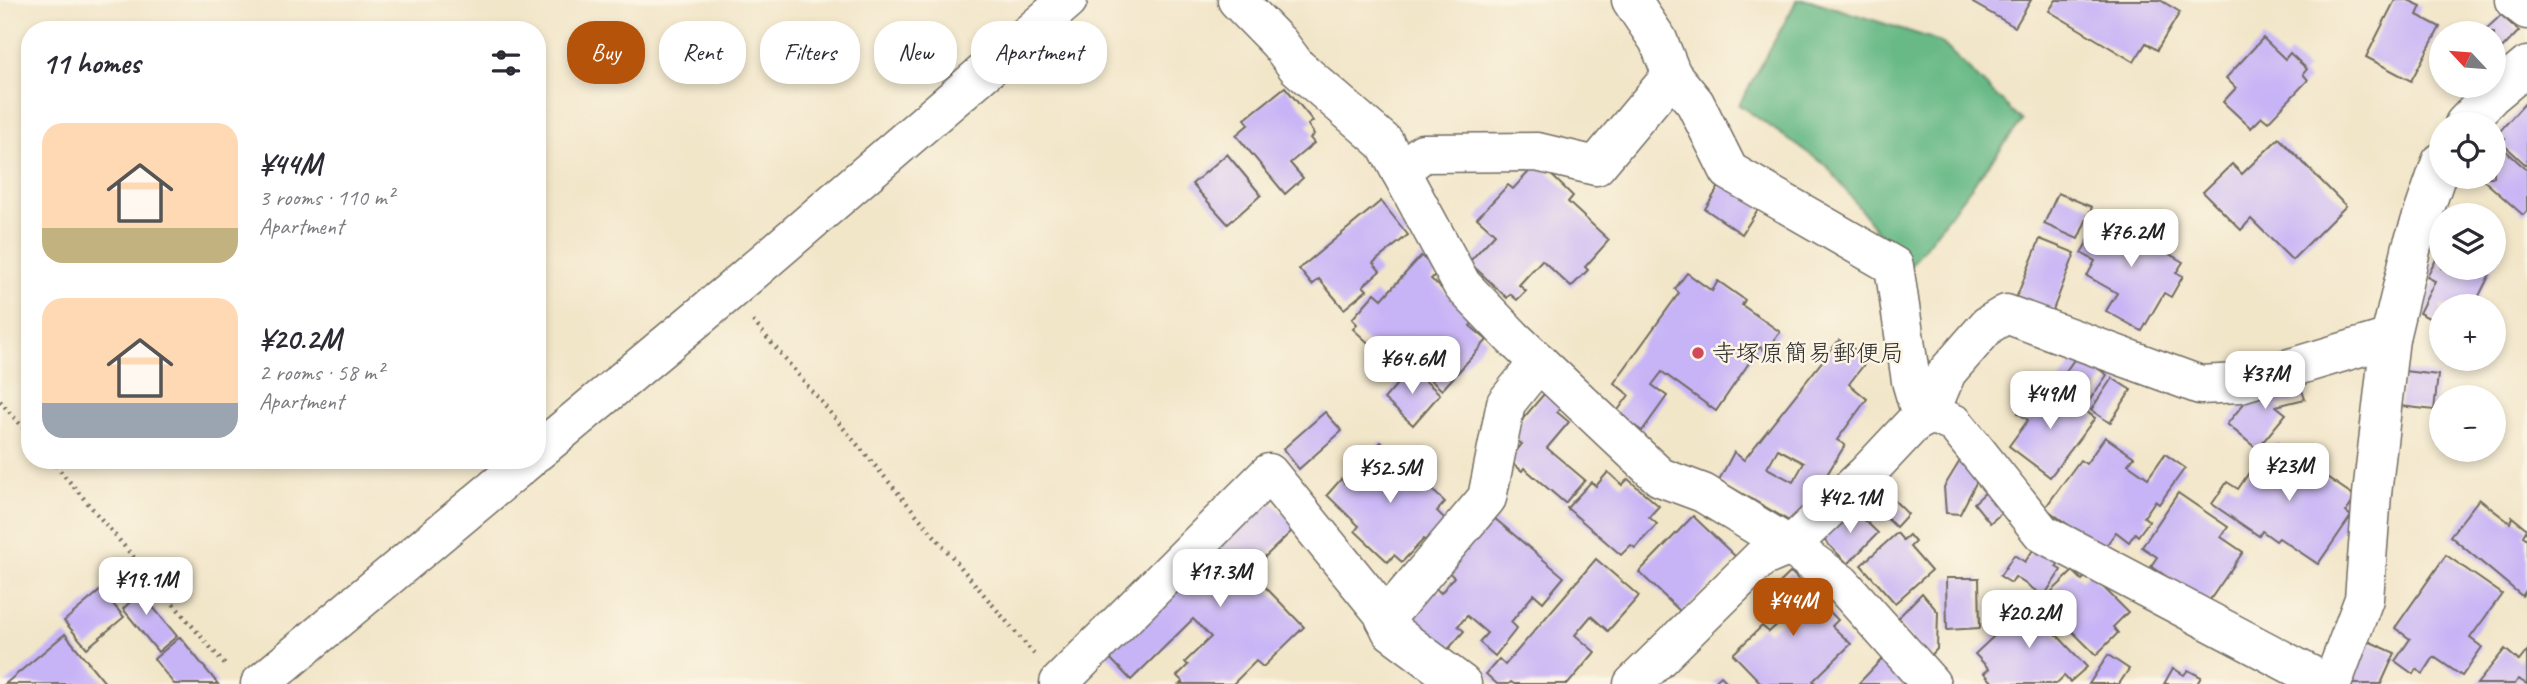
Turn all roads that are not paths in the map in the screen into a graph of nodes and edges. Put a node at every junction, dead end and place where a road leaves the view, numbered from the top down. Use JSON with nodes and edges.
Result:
{"nodes":[{"id":1,"x":1068,"y":0,"type":"edge"},
{"id":2,"x":1237,"y":0,"type":"edge"},
{"id":3,"x":1631,"y":0,"type":"edge"},
{"id":4,"x":2514,"y":0,"type":"edge"},
{"id":5,"x":2527,"y":10,"type":"edge"},
{"id":6,"x":2527,"y":66,"type":"edge"},
{"id":7,"x":1672,"y":75,"type":"junction"},
{"id":8,"x":2476,"y":112,"type":"edge"},
{"id":9,"x":1400,"y":171,"type":"junction"},
{"id":10,"x":2432,"y":189,"type":"edge"},
{"id":11,"x":2390,"y":338,"type":"junction"},
{"id":12,"x":1539,"y":362,"type":"junction"},
{"id":13,"x":1926,"y":416,"type":"junction"},
{"id":14,"x":546,"y":444,"type":"edge"},
{"id":15,"x":516,"y":469,"type":"edge"},
{"id":16,"x":1790,"y":546,"type":"junction"},
{"id":17,"x":1385,"y":619,"type":"junction"},
{"id":18,"x":246,"y":679,"type":"edge"},
{"id":19,"x":1059,"y":683,"type":"edge"},
{"id":20,"x":1462,"y":684,"type":"edge"},
{"id":21,"x":1633,"y":684,"type":"edge"},
{"id":22,"x":1931,"y":684,"type":"edge"},
{"id":23,"x":2330,"y":684,"type":"edge"}],
"edges":[{"from":1,"to":14,"type":"street"},
{"from":2,"to":9,"type":"street"},
{"from":3,"to":7,"type":"street"},
{"from":4,"to":5,"type":"street"},
{"from":6,"to":8,"type":"street"},
{"from":7,"to":9,"type":"street"},
{"from":7,"to":13,"type":"street"},
{"from":9,"to":12,"type":"street"},
{"from":10,"to":11,"type":"street"},
{"from":11,"to":13,"type":"street"},
{"from":11,"to":23,"type":"street"},
{"from":12,"to":16,"type":"street"},
{"from":12,"to":17,"type":"street"},
{"from":13,"to":16,"type":"street"},
{"from":13,"to":23,"type":"street"},
{"from":15,"to":18,"type":"street"},
{"from":16,"to":21,"type":"street"},
{"from":16,"to":22,"type":"street"},
{"from":17,"to":19,"type":"street"},
{"from":17,"to":20,"type":"street"}]}
